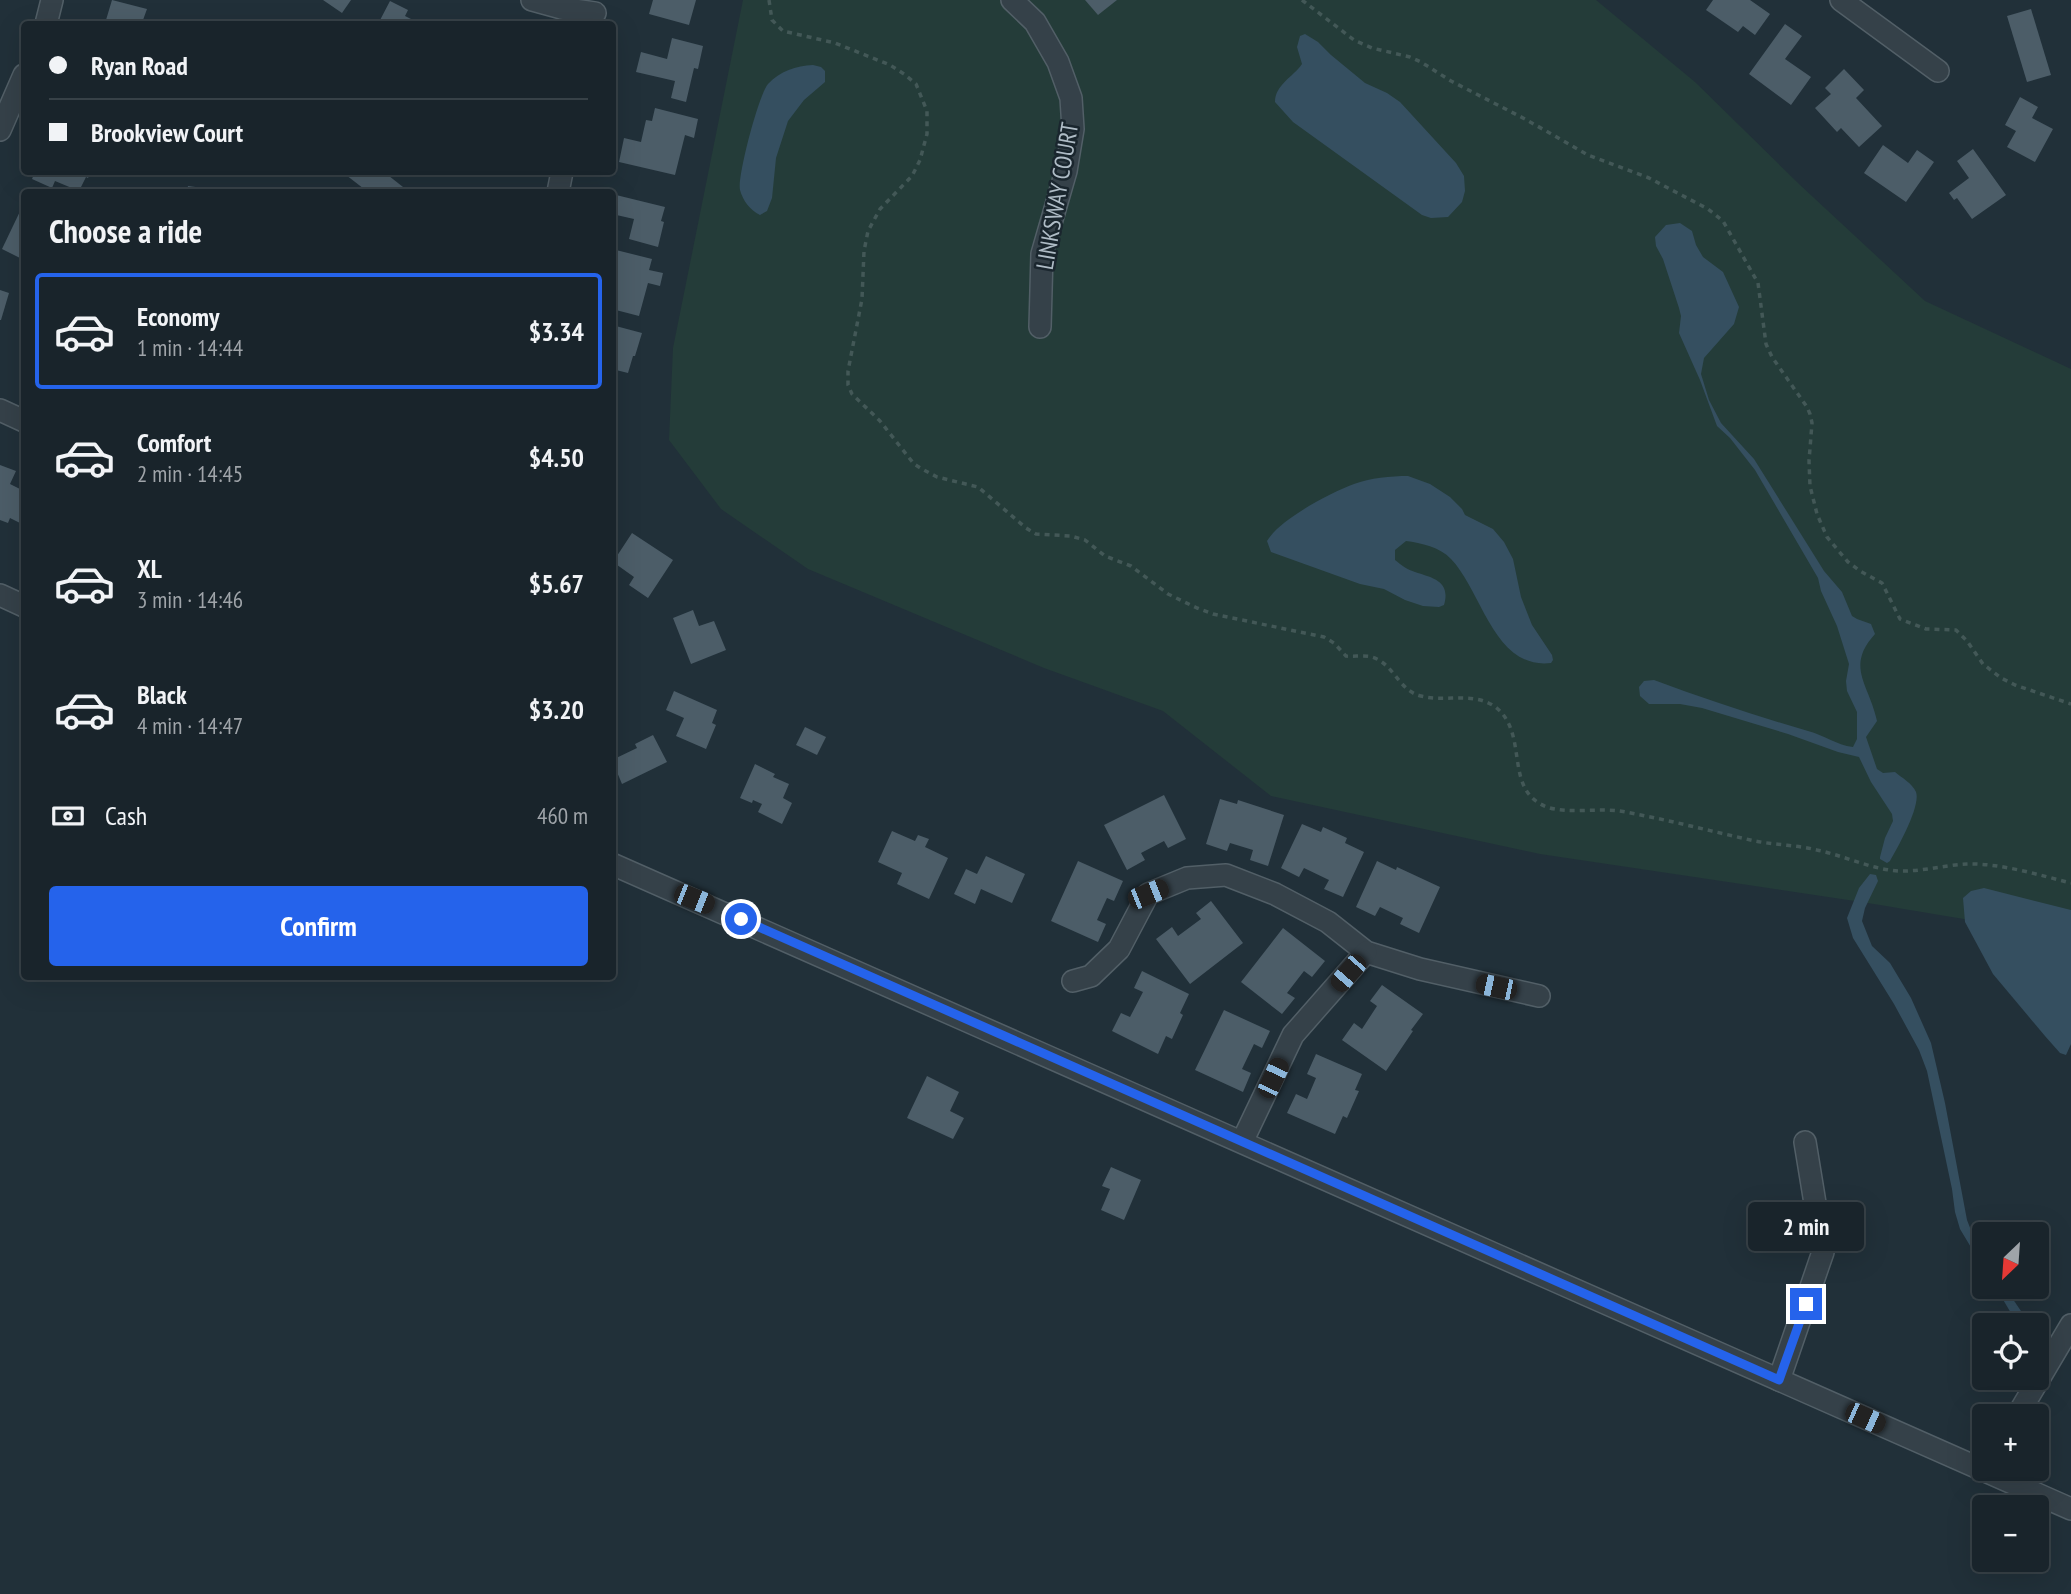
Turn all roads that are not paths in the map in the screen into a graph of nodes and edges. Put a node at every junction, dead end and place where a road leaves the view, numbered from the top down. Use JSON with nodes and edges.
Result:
{"nodes":[{"id":1,"x":52,"y":0,"type":"edge"},
{"id":2,"x":532,"y":0,"type":"edge"},
{"id":3,"x":1012,"y":0,"type":"edge"},
{"id":4,"x":1841,"y":0,"type":"edge"},
{"id":5,"x":596,"y":12,"type":"edge"},
{"id":6,"x":47,"y":21,"type":"edge"},
{"id":7,"x":1938,"y":71,"type":"dead end"},
{"id":8,"x":21,"y":82,"type":"edge"},
{"id":9,"x":0,"y":130,"type":"edge"},
{"id":10,"x":1040,"y":327,"type":"dead end"},
{"id":11,"x":0,"y":410,"type":"edge"},
{"id":12,"x":21,"y":420,"type":"edge"},
{"id":13,"x":0,"y":596,"type":"edge"},
{"id":14,"x":21,"y":605,"type":"edge"},
{"id":15,"x":616,"y":866,"type":"edge"},
{"id":16,"x":1366,"y":952,"type":"junction"},
{"id":17,"x":1073,"y":981,"type":"dead end"},
{"id":18,"x":1539,"y":996,"type":"dead end"},
{"id":19,"x":1242,"y":1142,"type":"junction"},
{"id":20,"x":1805,"y":1142,"type":"dead end"},
{"id":21,"x":2071,"y":1325,"type":"edge"},
{"id":22,"x":1779,"y":1380,"type":"junction"},
{"id":23,"x":2024,"y":1404,"type":"edge"},
{"id":24,"x":1972,"y":1464,"type":"edge"},
{"id":25,"x":2010,"y":1481,"type":"edge"},
{"id":26,"x":2071,"y":1509,"type":"edge"}],
"edges":[{"from":1,"to":6,"type":"street"},
{"from":2,"to":5,"type":"street"},
{"from":3,"to":10,"type":"street","name":"LINKSWAY COURT"},
{"from":4,"to":7,"type":"street"},
{"from":8,"to":9,"type":"street"},
{"from":11,"to":12,"type":"street"},
{"from":13,"to":14,"type":"street"},
{"from":15,"to":19,"type":"street"},
{"from":16,"to":17,"type":"street"},
{"from":16,"to":18,"type":"street"},
{"from":16,"to":19,"type":"street"},
{"from":19,"to":22,"type":"street"},
{"from":20,"to":22,"type":"street"},
{"from":21,"to":23,"type":"street"},
{"from":22,"to":24,"type":"street"},
{"from":25,"to":26,"type":"street"}]}
